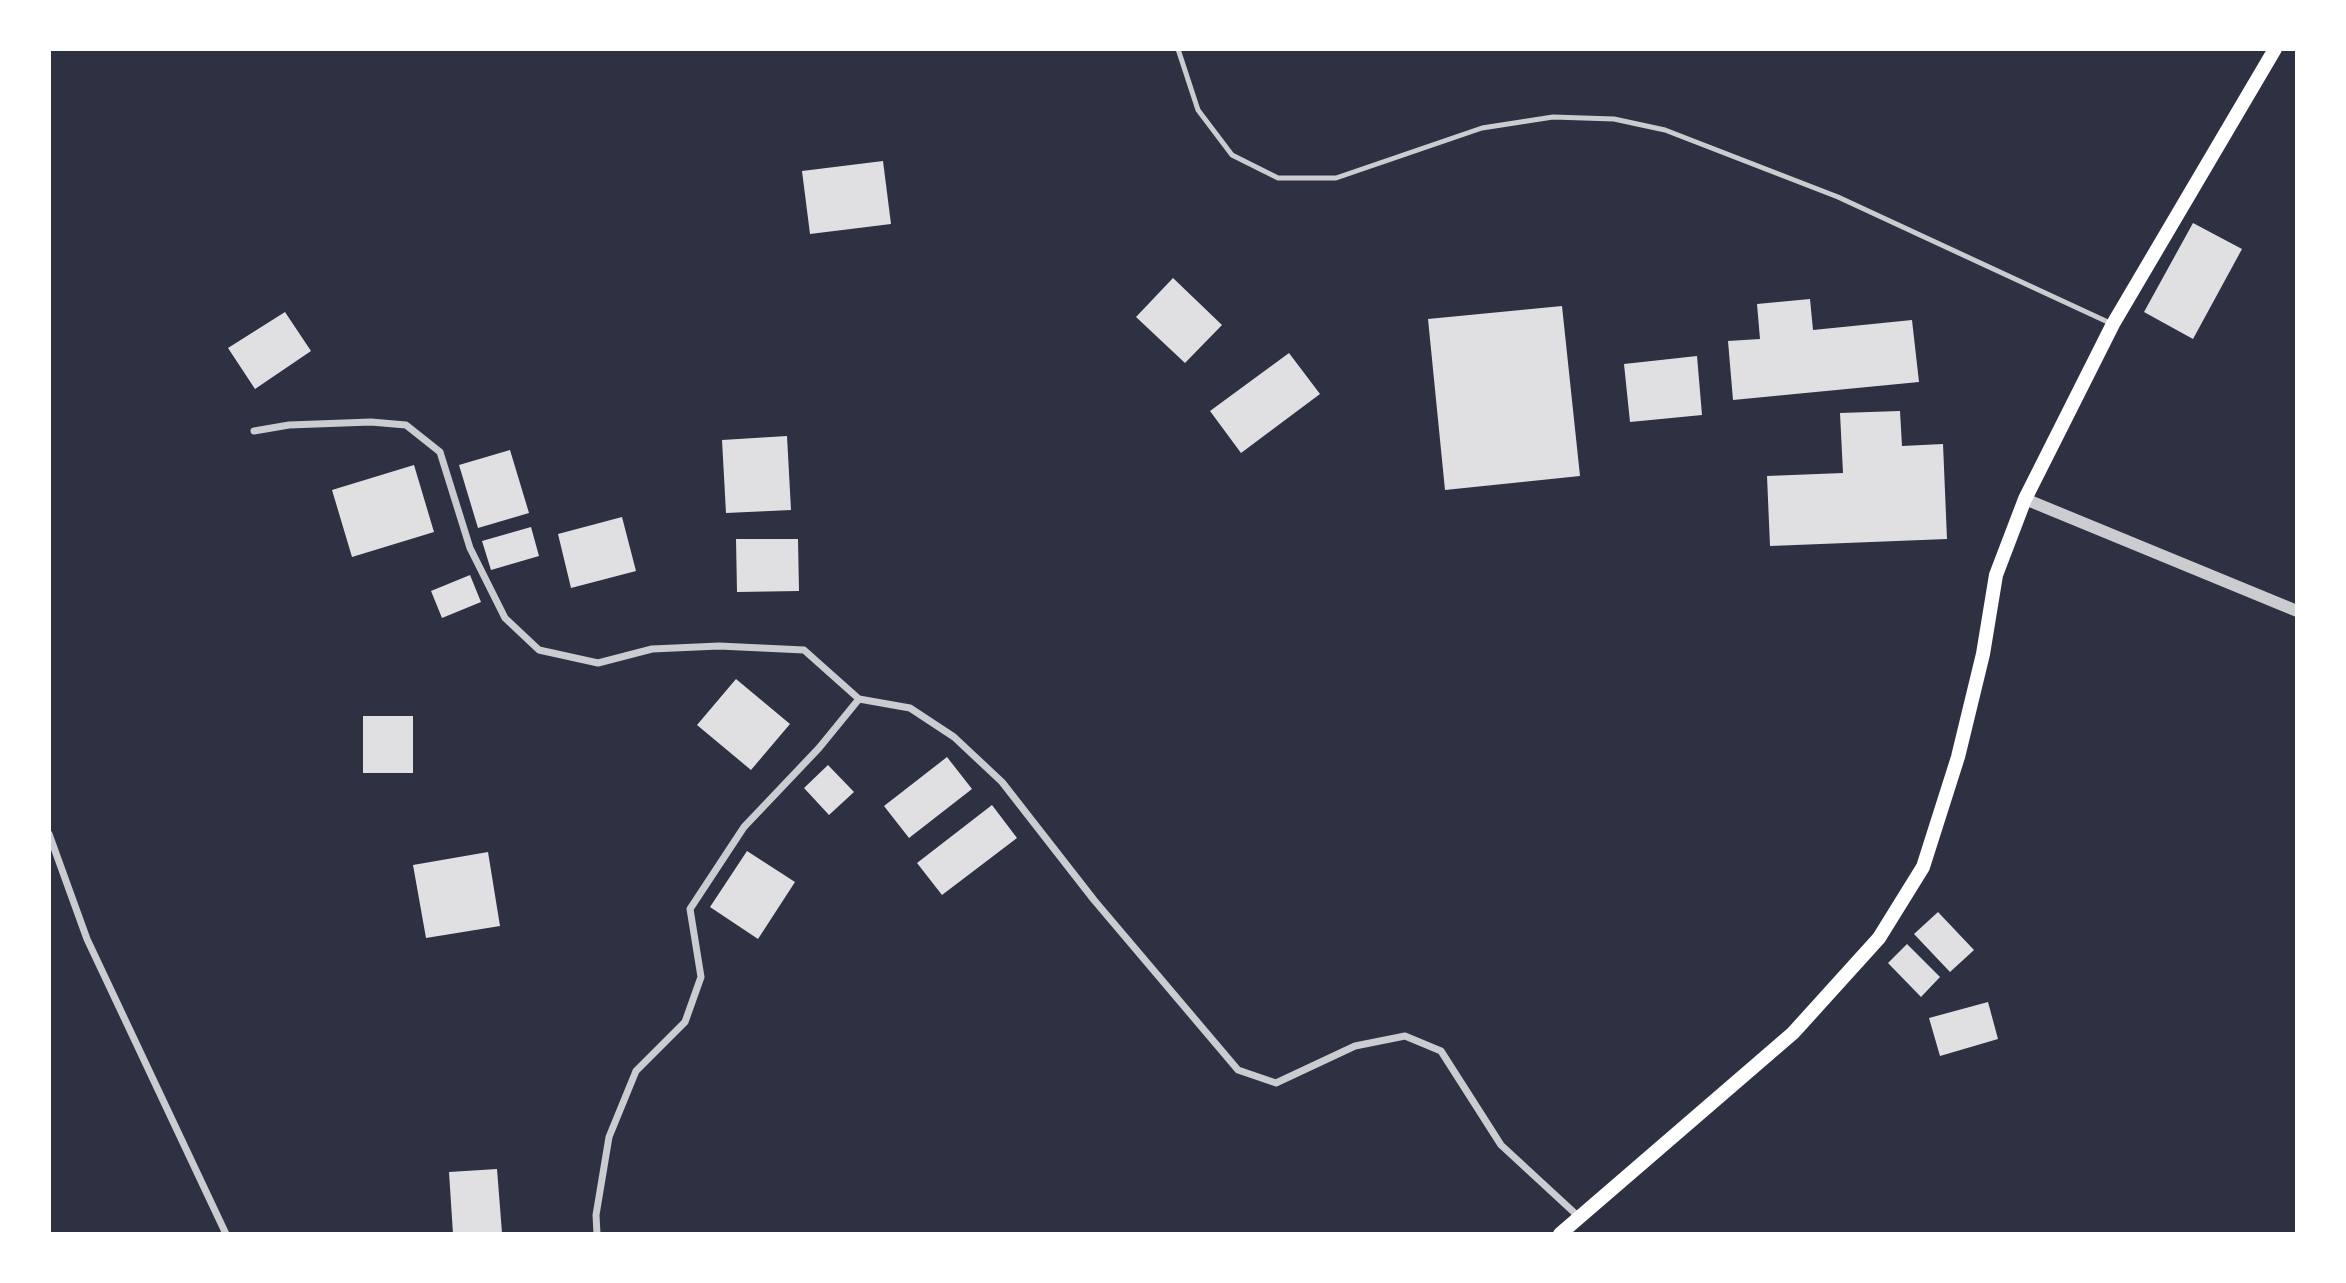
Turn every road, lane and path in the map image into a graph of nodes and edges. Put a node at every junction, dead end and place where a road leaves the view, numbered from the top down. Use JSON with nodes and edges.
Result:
{"nodes":[{"id":1,"x":1178,"y":49,"type":"edge"},
{"id":2,"x":2275,"y":49,"type":"edge"},
{"id":3,"x":2113,"y":324,"type":"junction"},
{"id":4,"x":254,"y":431,"type":"dead end"},
{"id":5,"x":2025,"y":499,"type":"junction"},
{"id":6,"x":2297,"y":611,"type":"edge"},
{"id":7,"x":859,"y":699,"type":"junction"},
{"id":8,"x":49,"y":834,"type":"edge"},
{"id":9,"x":1580,"y":1217,"type":"junction"},
{"id":10,"x":226,"y":1234,"type":"edge"},
{"id":11,"x":597,"y":1234,"type":"edge"},
{"id":12,"x":1560,"y":1234,"type":"edge"}],
"edges":[{"from":1,"to":3,"type":"lane"},
{"from":2,"to":3,"type":"main road"},
{"from":3,"to":5,"type":"main road"},
{"from":4,"to":7,"type":"street"},
{"from":5,"to":6,"type":"street"},
{"from":5,"to":9,"type":"main road"},
{"from":7,"to":9,"type":"street"},
{"from":7,"to":11,"type":"street"},
{"from":8,"to":10,"type":"street"},
{"from":9,"to":12,"type":"main road"}]}
